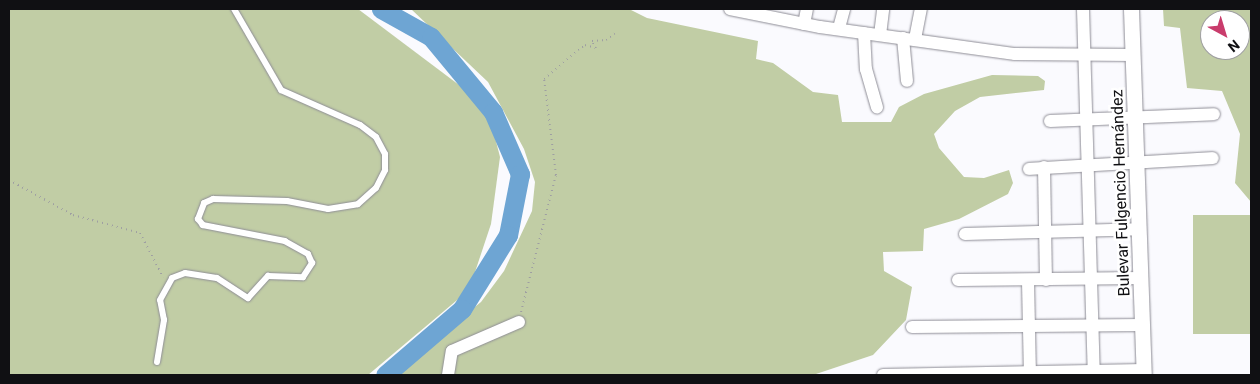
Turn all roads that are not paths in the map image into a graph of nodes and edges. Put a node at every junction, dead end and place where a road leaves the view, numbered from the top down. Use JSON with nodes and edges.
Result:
{"nodes":[{"id":1,"x":234,"y":9,"type":"edge"},
{"id":2,"x":730,"y":9,"type":"edge"},
{"id":3,"x":807,"y":9,"type":"edge"},
{"id":4,"x":844,"y":9,"type":"edge"},
{"id":5,"x":883,"y":9,"type":"edge"},
{"id":6,"x":921,"y":9,"type":"edge"},
{"id":7,"x":1083,"y":9,"type":"edge"},
{"id":8,"x":1131,"y":9,"type":"edge"},
{"id":9,"x":764,"y":13,"type":"edge"},
{"id":10,"x":804,"y":24,"type":"junction"},
{"id":11,"x":839,"y":28,"type":"junction"},
{"id":12,"x":864,"y":33,"type":"junction"},
{"id":13,"x":880,"y":35,"type":"junction"},
{"id":14,"x":909,"y":38,"type":"junction"},
{"id":15,"x":1134,"y":55,"type":"junction"},
{"id":16,"x":1084,"y":56,"type":"junction"},
{"id":17,"x":907,"y":81,"type":"dead end"},
{"id":18,"x":877,"y":107,"type":"dead end"},
{"id":19,"x":1214,"y":114,"type":"dead end"},
{"id":20,"x":1136,"y":118,"type":"junction"},
{"id":21,"x":1086,"y":120,"type":"junction"},
{"id":22,"x":1050,"y":121,"type":"dead end"},
{"id":23,"x":1213,"y":158,"type":"dead end"},
{"id":24,"x":1138,"y":162,"type":"junction"},
{"id":25,"x":1088,"y":164,"type":"junction"},
{"id":26,"x":1044,"y":167,"type":"junction"},
{"id":27,"x":1029,"y":169,"type":"dead end"},
{"id":28,"x":1139,"y":229,"type":"junction"},
{"id":29,"x":1091,"y":231,"type":"junction"},
{"id":30,"x":1044,"y":232,"type":"junction"},
{"id":31,"x":965,"y":234,"type":"dead end"},
{"id":32,"x":1141,"y":278,"type":"junction"},
{"id":33,"x":1091,"y":279,"type":"junction"},
{"id":34,"x":958,"y":280,"type":"dead end"},
{"id":35,"x":1028,"y":280,"type":"junction"},
{"id":36,"x":1046,"y":280,"type":"junction"},
{"id":37,"x":519,"y":322,"type":"road end"},
{"id":38,"x":1028,"y":326,"type":"junction"},
{"id":39,"x":1092,"y":326,"type":"junction"},
{"id":40,"x":1143,"y":326,"type":"junction"},
{"id":41,"x":912,"y":327,"type":"dead end"},
{"id":42,"x":157,"y":362,"type":"dead end"},
{"id":43,"x":1030,"y":373,"type":"edge"},
{"id":44,"x":1094,"y":373,"type":"edge"},
{"id":45,"x":1144,"y":373,"type":"edge"},
{"id":46,"x":448,"y":375,"type":"edge"},
{"id":47,"x":884,"y":375,"type":"edge"}],
"edges":[{"from":1,"to":42,"type":"lane"},
{"from":2,"to":9,"type":"street"},
{"from":3,"to":10,"type":"street"},
{"from":4,"to":11,"type":"street"},
{"from":5,"to":13,"type":"street"},
{"from":6,"to":14,"type":"street"},
{"from":7,"to":16,"type":"street"},
{"from":8,"to":15,"type":"street","name":"Bulevar Fulgencio Hernández"},
{"from":9,"to":10,"type":"street"},
{"from":10,"to":11,"type":"street"},
{"from":11,"to":12,"type":"street"},
{"from":12,"to":13,"type":"street"},
{"from":12,"to":18,"type":"street"},
{"from":13,"to":14,"type":"street"},
{"from":14,"to":16,"type":"street"},
{"from":14,"to":17,"type":"street"},
{"from":15,"to":16,"type":"street"},
{"from":15,"to":20,"type":"street","name":"Bulevar Fulgencio Hernández"},
{"from":16,"to":21,"type":"street"},
{"from":19,"to":20,"type":"street"},
{"from":20,"to":21,"type":"street"},
{"from":20,"to":24,"type":"street","name":"Bulevar Fulgencio Hernández"},
{"from":21,"to":22,"type":"street"},
{"from":21,"to":25,"type":"street"},
{"from":23,"to":24,"type":"street"},
{"from":24,"to":25,"type":"street"},
{"from":24,"to":28,"type":"street","name":"Bulevar Fulgencio Hernández"},
{"from":25,"to":26,"type":"street"},
{"from":25,"to":29,"type":"street"},
{"from":26,"to":27,"type":"street"},
{"from":26,"to":30,"type":"street"},
{"from":28,"to":29,"type":"street"},
{"from":28,"to":32,"type":"street","name":"Bulevar Fulgencio Hernández"},
{"from":29,"to":30,"type":"street"},
{"from":29,"to":33,"type":"street"},
{"from":30,"to":31,"type":"street"},
{"from":30,"to":36,"type":"street"},
{"from":32,"to":33,"type":"street"},
{"from":32,"to":40,"type":"street","name":"Bulevar Fulgencio Hernández"},
{"from":33,"to":36,"type":"street"},
{"from":33,"to":39,"type":"street"},
{"from":34,"to":35,"type":"street"},
{"from":35,"to":36,"type":"street"},
{"from":35,"to":38,"type":"street"},
{"from":37,"to":46,"type":"street"},
{"from":38,"to":39,"type":"street"},
{"from":38,"to":41,"type":"street"},
{"from":38,"to":43,"type":"street"},
{"from":39,"to":40,"type":"street"},
{"from":39,"to":44,"type":"street"},
{"from":40,"to":45,"type":"street","name":"Bulevar Fulgencio Hernández"},
{"from":43,"to":44,"type":"street"},
{"from":43,"to":47,"type":"street"},
{"from":44,"to":45,"type":"street"}]}
